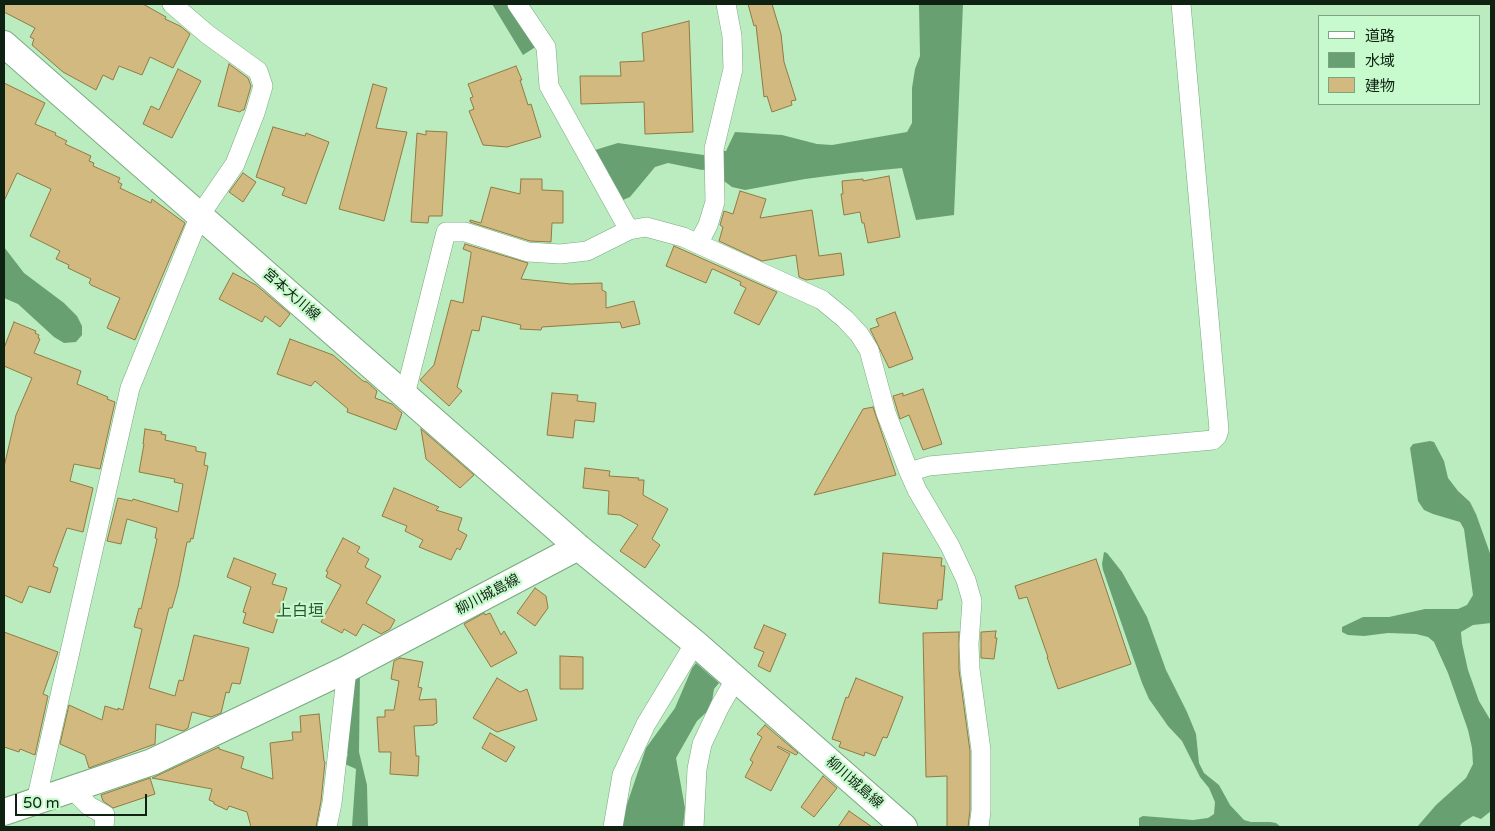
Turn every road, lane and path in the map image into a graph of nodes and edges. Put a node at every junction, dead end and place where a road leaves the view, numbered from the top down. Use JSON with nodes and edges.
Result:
{"nodes":[{"id":1,"x":172,"y":4,"type":"edge"},
{"id":2,"x":517,"y":4,"type":"edge"},
{"id":3,"x":726,"y":4,"type":"edge"},
{"id":4,"x":1181,"y":4,"type":"edge"},
{"id":5,"x":4,"y":44,"type":"edge"},
{"id":6,"x":200,"y":215,"type":"junction"},
{"id":7,"x":629,"y":230,"type":"junction"},
{"id":8,"x":698,"y":244,"type":"junction"},
{"id":9,"x":405,"y":395,"type":"junction"},
{"id":10,"x":909,"y":472,"type":"junction"},
{"id":11,"x":578,"y":547,"type":"junction"},
{"id":12,"x":697,"y":645,"type":"junction"},
{"id":13,"x":347,"y":669,"type":"junction"},
{"id":14,"x":735,"y":680,"type":"junction"},
{"id":15,"x":72,"y":790,"type":"junction"},
{"id":16,"x":36,"y":801,"type":"junction"},
{"id":17,"x":4,"y":812,"type":"edge"},
{"id":18,"x":104,"y":827,"type":"edge"},
{"id":19,"x":327,"y":827,"type":"edge"},
{"id":20,"x":613,"y":827,"type":"edge"},
{"id":21,"x":694,"y":827,"type":"edge"},
{"id":22,"x":904,"y":827,"type":"edge"},
{"id":23,"x":979,"y":827,"type":"edge"}],
"edges":[{"from":1,"to":6,"type":"street"},
{"from":2,"to":7,"type":"street"},
{"from":3,"to":8,"type":"street"},
{"from":4,"to":10,"type":"street"},
{"from":5,"to":6,"type":"main road","name":"宮本大川線"},
{"from":6,"to":9,"type":"main road","name":"宮本大川線"},
{"from":6,"to":16,"type":"street"},
{"from":7,"to":8,"type":"street"},
{"from":7,"to":9,"type":"street"},
{"from":8,"to":10,"type":"street"},
{"from":9,"to":11,"type":"main road","name":"宮本大川線"},
{"from":10,"to":23,"type":"street"},
{"from":11,"to":12,"type":"main road","name":"柳川城島線"},
{"from":11,"to":13,"type":"main road","name":"柳川城島線"},
{"from":12,"to":14,"type":"main road","name":"柳川城島線"},
{"from":12,"to":20,"type":"street"},
{"from":13,"to":15,"type":"main road","name":"柳川城島線"},
{"from":13,"to":19,"type":"street"},
{"from":14,"to":21,"type":"street"},
{"from":14,"to":22,"type":"main road","name":"柳川城島線"},
{"from":15,"to":16,"type":"main road","name":"柳川城島線"},
{"from":15,"to":18,"type":"street"},
{"from":16,"to":17,"type":"main road","name":"柳川城島線"}]}
